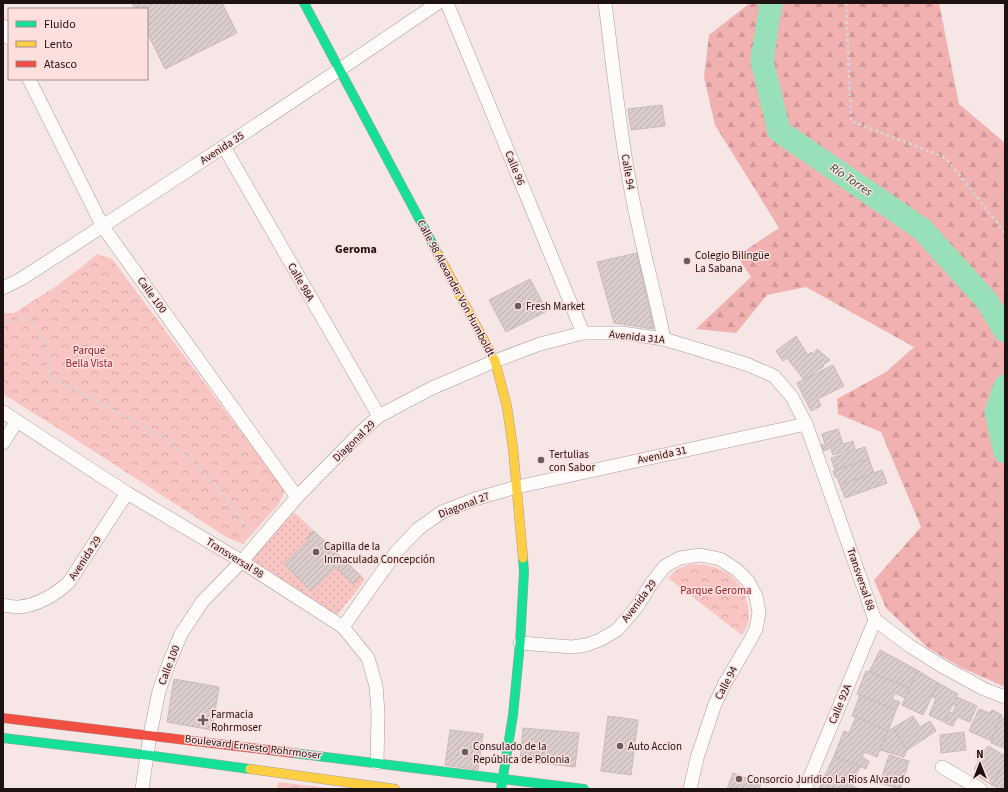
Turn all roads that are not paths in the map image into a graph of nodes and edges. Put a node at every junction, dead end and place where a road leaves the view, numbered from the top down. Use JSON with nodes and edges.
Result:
{"nodes":[{"id":1,"x":304,"y":3,"type":"edge"},
{"id":2,"x":438,"y":3,"type":"edge"},
{"id":3,"x":447,"y":3,"type":"edge"},
{"id":4,"x":605,"y":3,"type":"edge"},
{"id":5,"x":3,"y":26,"type":"edge"},
{"id":6,"x":8,"y":36,"type":"edge"},
{"id":7,"x":339,"y":71,"type":"junction"},
{"id":8,"x":30,"y":80,"type":"edge"},
{"id":9,"x":224,"y":147,"type":"junction"},
{"id":10,"x":103,"y":227,"type":"junction"},
{"id":11,"x":3,"y":288,"type":"edge"},
{"id":12,"x":583,"y":333,"type":"junction"},
{"id":13,"x":664,"y":339,"type":"junction"},
{"id":14,"x":495,"y":361,"type":"junction"},
{"id":15,"x":792,"y":397,"type":"joint"},
{"id":16,"x":3,"y":412,"type":"edge"},
{"id":17,"x":379,"y":416,"type":"junction"},
{"id":18,"x":17,"y":421,"type":"junction"},
{"id":19,"x":806,"y":424,"type":"junction"},
{"id":20,"x":3,"y":443,"type":"edge"},
{"id":21,"x":517,"y":487,"type":"junction"},
{"id":22,"x":127,"y":493,"type":"junction"},
{"id":23,"x":298,"y":498,"type":"junction"},
{"id":24,"x":242,"y":561,"type":"junction"},
{"id":25,"x":748,"y":581,"type":"joint"},
{"id":26,"x":3,"y":605,"type":"edge"},
{"id":27,"x":875,"y":620,"type":"junction"},
{"id":28,"x":343,"y":627,"type":"junction"},
{"id":29,"x":520,"y":643,"type":"junction"},
{"id":30,"x":1005,"y":696,"type":"edge"},
{"id":31,"x":3,"y":718,"type":"edge"},
{"id":32,"x":150,"y":735,"type":"junction"},
{"id":33,"x":3,"y":738,"type":"edge"},
{"id":34,"x":146,"y":756,"type":"junction"},
{"id":35,"x":377,"y":762,"type":"junction"},
{"id":36,"x":942,"y":767,"type":"dead end"},
{"id":37,"x":502,"y":778,"type":"junction"},
{"id":38,"x":142,"y":789,"type":"edge"},
{"id":39,"x":395,"y":789,"type":"edge"},
{"id":40,"x":501,"y":789,"type":"edge"},
{"id":41,"x":584,"y":789,"type":"edge"},
{"id":42,"x":690,"y":789,"type":"edge"},
{"id":43,"x":805,"y":789,"type":"edge"},
{"id":44,"x":980,"y":789,"type":"edge"}],
"edges":[{"from":1,"to":7,"type":"main road","name":"Calle 98 Alexander Von Humboldt"},
{"from":2,"to":7,"type":"street","name":"Avenida 35"},
{"from":3,"to":12,"type":"street","name":"Calle 96"},
{"from":4,"to":13,"type":"street","name":"Calle 94"},
{"from":5,"to":6,"type":"street"},
{"from":7,"to":9,"type":"street","name":"Avenida 35"},
{"from":7,"to":14,"type":"main road","name":"Calle 98 Alexander Von Humboldt"},
{"from":8,"to":10,"type":"street","name":"Calle 100"},
{"from":9,"to":10,"type":"street","name":"Avenida 35"},
{"from":9,"to":17,"type":"street","name":"Calle 98A"},
{"from":10,"to":11,"type":"street","name":"Avenida 35"},
{"from":10,"to":23,"type":"street","name":"Calle 100"},
{"from":12,"to":13,"type":"street","name":"Avenida 31A"},
{"from":12,"to":14,"type":"street","name":"Avenida 31A"},
{"from":13,"to":15,"type":"street","name":"Avenida 31A"},
{"from":14,"to":17,"type":"street","name":"Diagonal 29"},
{"from":14,"to":21,"type":"main road","name":"Calle 98 Alexander Von Humboldt"},
{"from":15,"to":19,"type":"street","name":"Transversal 88"},
{"from":16,"to":18,"type":"street","name":"Transversal 98"},
{"from":17,"to":23,"type":"street","name":"Diagonal 29"},
{"from":18,"to":20,"type":"street"},
{"from":18,"to":22,"type":"street","name":"Transversal 98"},
{"from":19,"to":21,"type":"street","name":"Avenida 31"},
{"from":19,"to":27,"type":"street","name":"Transversal 88"},
{"from":21,"to":28,"type":"street","name":"Diagonal 27"},
{"from":21,"to":29,"type":"main road","name":"Calle 98 Alexander Von Humboldt"},
{"from":22,"to":24,"type":"street","name":"Transversal 98"},
{"from":22,"to":26,"type":"street","name":"Avenida 29"},
{"from":23,"to":24,"type":"street","name":"Diagonal 29"},
{"from":24,"to":28,"type":"street","name":"Transversal 98"},
{"from":24,"to":32,"type":"street","name":"Calle 100"},
{"from":25,"to":29,"type":"street","name":"Avenida 29"},
{"from":25,"to":42,"type":"street","name":"Calle 94"},
{"from":27,"to":30,"type":"street","name":"Transversal 88"},
{"from":27,"to":43,"type":"street","name":"Calle 92A"},
{"from":28,"to":35,"type":"street","name":"Transversal 98"},
{"from":29,"to":37,"type":"main road","name":"Calle 98 Alexander Von Humboldt"},
{"from":31,"to":32,"type":"main road","name":"Boulevard Ernesto Rohrmoser"},
{"from":32,"to":34,"type":"street","name":"Calle 100"},
{"from":32,"to":35,"type":"main road","name":"Boulevard Ernesto Rohrmoser"},
{"from":33,"to":34,"type":"main road","name":"Boulevard Ernesto Rohrmoser"},
{"from":34,"to":38,"type":"street","name":"Calle 100"},
{"from":34,"to":39,"type":"main road","name":"Boulevard Ernesto Rohrmoser"},
{"from":35,"to":37,"type":"main road","name":"Boulevard Ernesto Rohrmoser"},
{"from":36,"to":44,"type":"street"},
{"from":37,"to":40,"type":"main road","name":"Calle 98 Alexander Von Humboldt"},
{"from":37,"to":41,"type":"main road","name":"Boulevard Ernesto Rohrmoser"}]}
